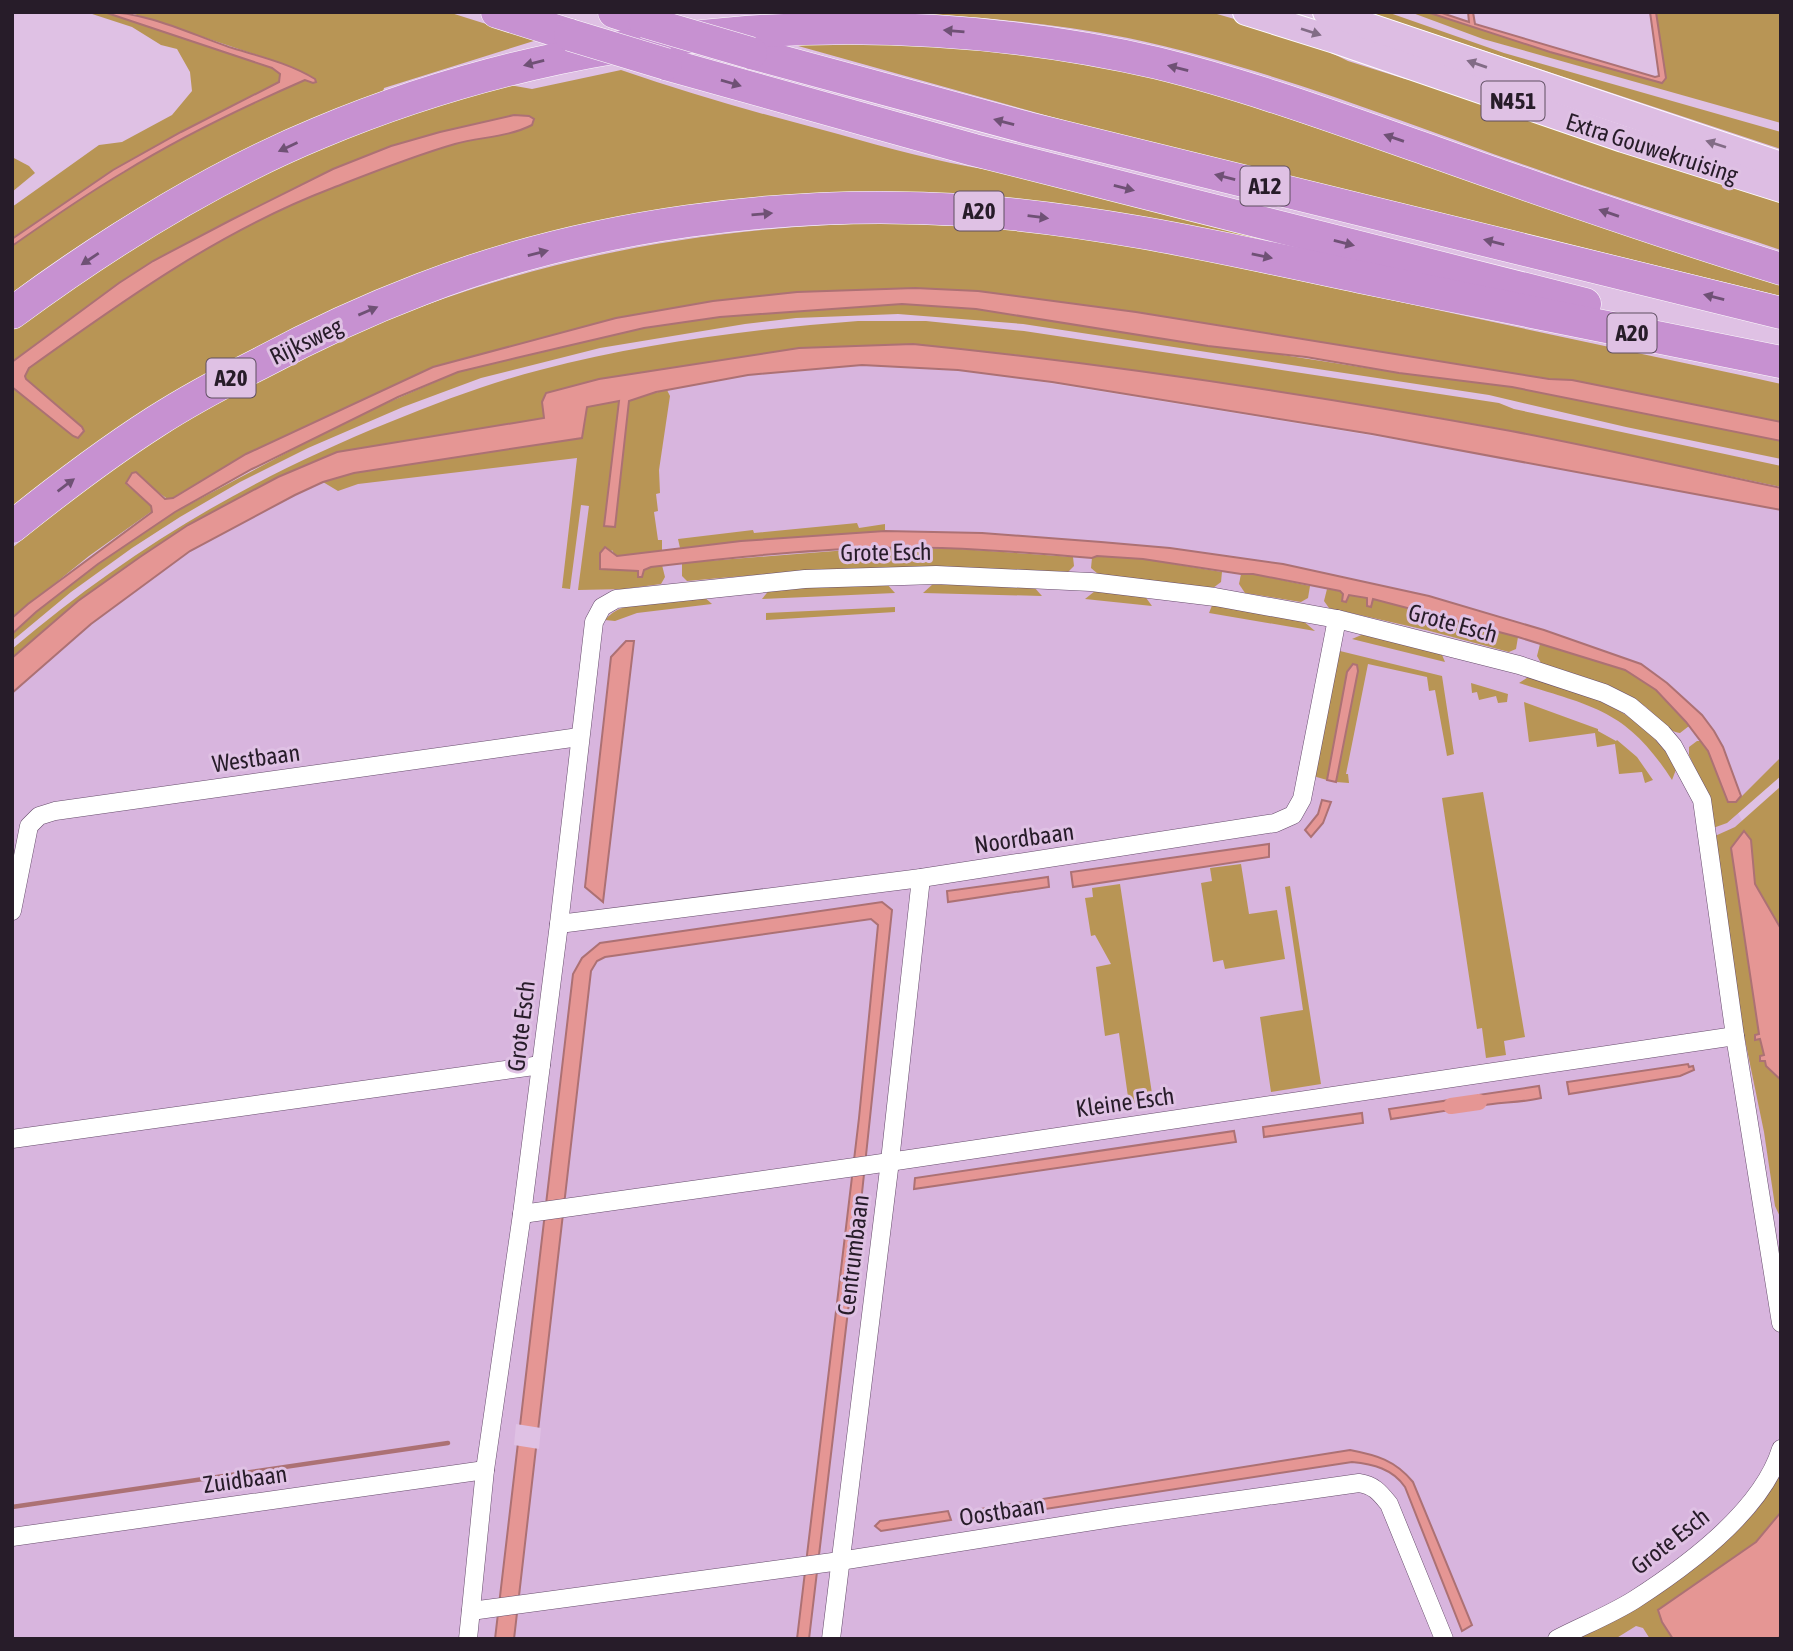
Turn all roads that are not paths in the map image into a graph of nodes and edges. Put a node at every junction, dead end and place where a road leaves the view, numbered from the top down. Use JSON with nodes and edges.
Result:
{"nodes":[{"id":1,"x":497,"y":12,"type":"edge"},
{"id":2,"x":614,"y":12,"type":"edge"},
{"id":3,"x":1245,"y":12,"type":"edge"},
{"id":4,"x":1326,"y":12,"type":"edge"},
{"id":5,"x":1781,"y":165,"type":"edge"},
{"id":6,"x":1781,"y":189,"type":"edge"},
{"id":7,"x":1781,"y":269,"type":"edge"},
{"id":8,"x":12,"y":313,"type":"edge"},
{"id":9,"x":1781,"y":313,"type":"edge"},
{"id":10,"x":1781,"y":359,"type":"edge"},
{"id":11,"x":12,"y":527,"type":"edge"},
{"id":12,"x":1337,"y":619,"type":"junction"},
{"id":13,"x":579,"y":737,"type":"junction"},
{"id":14,"x":921,"y":878,"type":"junction"},
{"id":15,"x":12,"y":911,"type":"edge"},
{"id":16,"x":559,"y":924,"type":"junction"},
{"id":17,"x":1735,"y":1036,"type":"junction"},
{"id":18,"x":541,"y":1065,"type":"junction"},
{"id":19,"x":12,"y":1139,"type":"edge"},
{"id":20,"x":890,"y":1161,"type":"junction"},
{"id":21,"x":530,"y":1213,"type":"junction"},
{"id":22,"x":1775,"y":1243,"type":"edge"},
{"id":23,"x":1777,"y":1265,"type":"edge"},
{"id":24,"x":1781,"y":1323,"type":"edge"},
{"id":25,"x":1781,"y":1449,"type":"edge"},
{"id":26,"x":485,"y":1470,"type":"junction"},
{"id":27,"x":12,"y":1537,"type":"edge"},
{"id":28,"x":832,"y":1562,"type":"junction"},
{"id":29,"x":471,"y":1611,"type":"junction"},
{"id":30,"x":467,"y":1639,"type":"edge"},
{"id":31,"x":831,"y":1639,"type":"edge"},
{"id":32,"x":1444,"y":1639,"type":"edge"},
{"id":33,"x":1557,"y":1639,"type":"edge"}],
"edges":[{"from":1,"to":10,"type":"highway","number":"A12","one_way":true,"bridge":true},
{"from":9,"to":2,"type":"highway","number":"A12","one_way":true,"bridge":true},
{"from":3,"to":6,"type":"main road","name":"Extra Gouwekruising","number":"N451","one_way":true},
{"from":5,"to":4,"type":"main road","name":"Extra Gouwekruising","number":"N451","one_way":true},
{"from":7,"to":8,"type":"highway","one_way":true},
{"from":11,"to":10,"type":"highway","name":"Rijksweg","number":"A20","one_way":true},
{"from":12,"to":13,"type":"street","name":"Grote Esch"},
{"from":12,"to":14,"type":"street","name":"Noordbaan"},
{"from":12,"to":17,"type":"street","name":"Grote Esch"},
{"from":13,"to":15,"type":"street","name":"Westbaan"},
{"from":13,"to":16,"type":"street","name":"Grote Esch"},
{"from":14,"to":16,"type":"street","name":"Noordbaan"},
{"from":14,"to":20,"type":"street","name":"Centrumbaan"},
{"from":16,"to":18,"type":"street","name":"Grote Esch"},
{"from":17,"to":20,"type":"street","name":"Kleine Esch"},
{"from":17,"to":22,"type":"street","name":"Grote Esch"},
{"from":18,"to":19,"type":"street"},
{"from":18,"to":21,"type":"street","name":"Grote Esch"},
{"from":20,"to":21,"type":"street","name":"Kleine Esch"},
{"from":20,"to":28,"type":"street","name":"Centrumbaan"},
{"from":21,"to":26,"type":"street","name":"Grote Esch"},
{"from":22,"to":23,"type":"street","name":"Grote Esch"},
{"from":23,"to":24,"type":"street","name":"Grote Esch"},
{"from":25,"to":33,"type":"street","name":"Grote Esch"},
{"from":26,"to":27,"type":"street","name":"Zuidbaan"},
{"from":26,"to":29,"type":"street","name":"Grote Esch"},
{"from":28,"to":29,"type":"street","name":"Oostbaan"},
{"from":28,"to":31,"type":"street","name":"Centrumbaan"},
{"from":28,"to":32,"type":"street","name":"Oostbaan"},
{"from":29,"to":30,"type":"street","name":"Grote Esch"}]}
